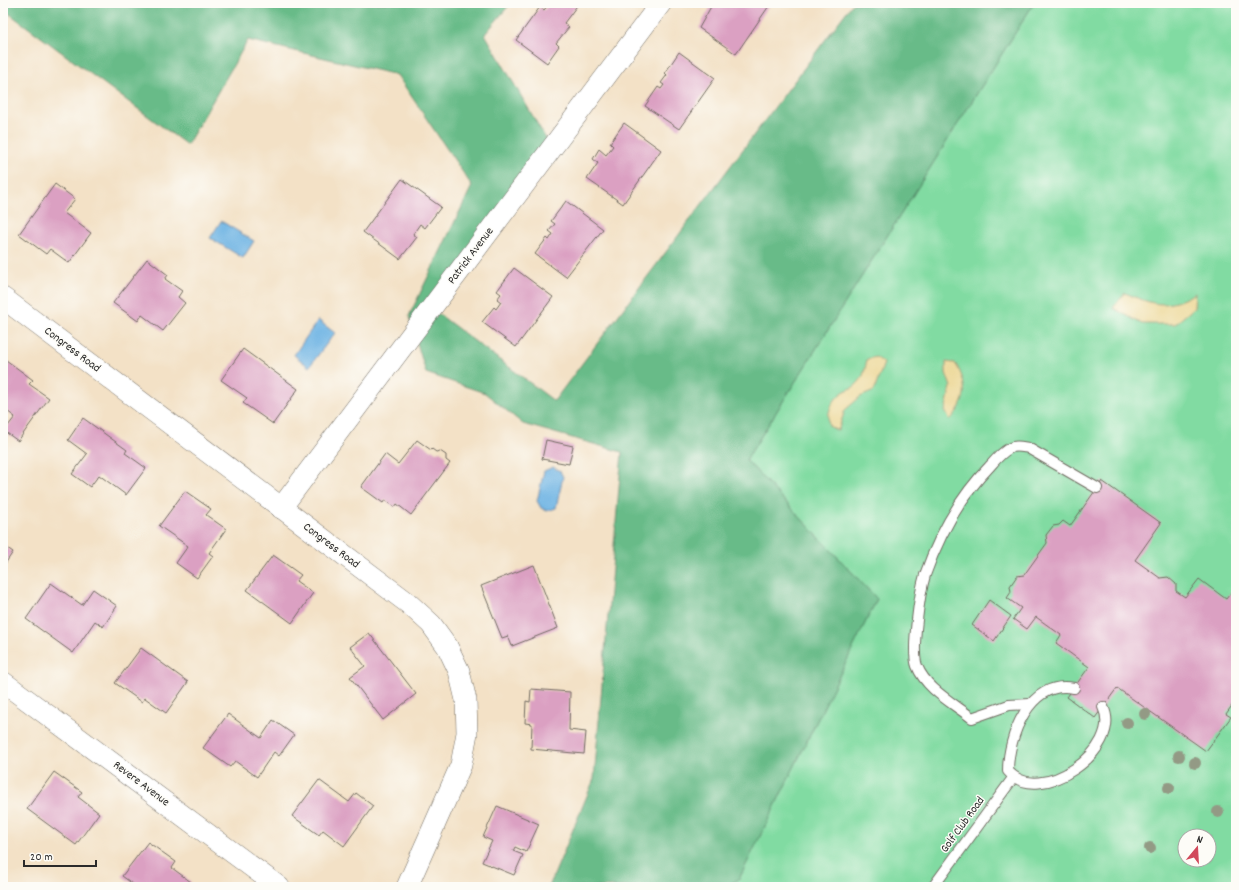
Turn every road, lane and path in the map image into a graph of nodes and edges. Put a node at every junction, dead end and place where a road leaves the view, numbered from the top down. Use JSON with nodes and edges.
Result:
{"nodes":[{"id":1,"x":661,"y":3,"type":"edge"},
{"id":2,"x":3,"y":298,"type":"edge"},
{"id":3,"x":1097,"y":488,"type":"dead end"},
{"id":4,"x":281,"y":508,"type":"junction"},
{"id":5,"x":3,"y":682,"type":"edge"},
{"id":6,"x":1074,"y":688,"type":"dead end"},
{"id":7,"x":1030,"y":704,"type":"junction"},
{"id":8,"x":1103,"y":707,"type":"dead end"},
{"id":9,"x":1013,"y":778,"type":"junction"},
{"id":10,"x":278,"y":887,"type":"edge"},
{"id":11,"x":407,"y":887,"type":"edge"},
{"id":12,"x":934,"y":887,"type":"edge"}],
"edges":[{"from":1,"to":4,"type":"street","name":"Patrick Avenue"},
{"from":2,"to":4,"type":"street","name":"Congress Road"},
{"from":3,"to":7,"type":"lane"},
{"from":4,"to":11,"type":"street","name":"Congress Road"},
{"from":5,"to":10,"type":"street","name":"Revere Avenue"},
{"from":6,"to":7,"type":"lane"},
{"from":7,"to":9,"type":"lane"},
{"from":8,"to":9,"type":"lane"},
{"from":9,"to":12,"type":"lane","name":"Golf Club Road"}]}
